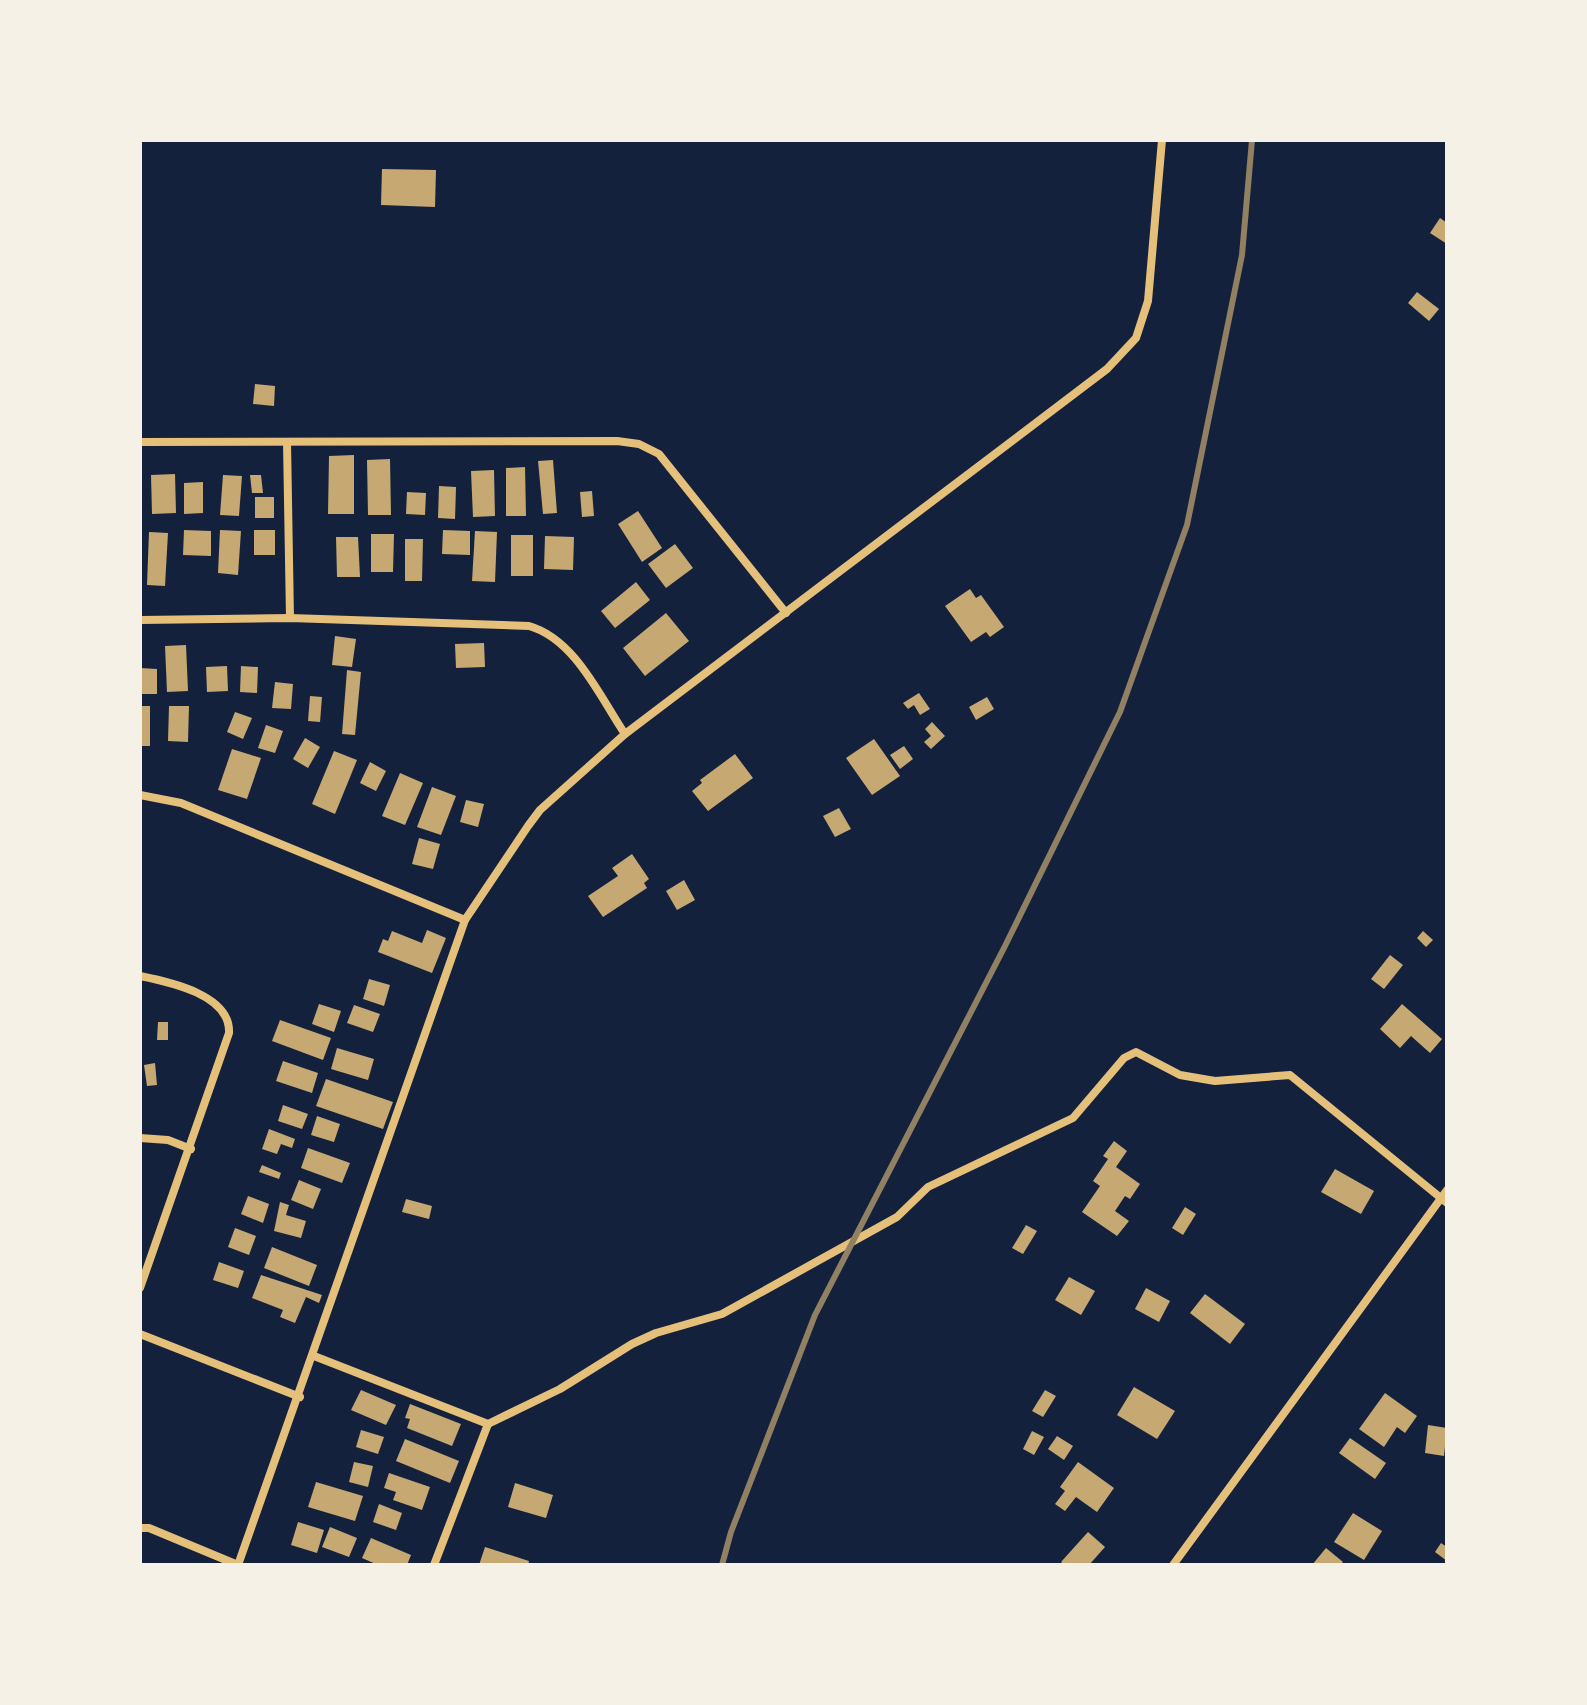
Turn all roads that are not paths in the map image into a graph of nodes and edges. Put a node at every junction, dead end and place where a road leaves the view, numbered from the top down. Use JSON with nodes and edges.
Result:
{"nodes":[{"id":1,"x":1162,"y":140,"type":"edge"},
{"id":2,"x":140,"y":442,"type":"edge"},
{"id":3,"x":287,"y":442,"type":"junction"},
{"id":4,"x":786,"y":613,"type":"junction"},
{"id":5,"x":290,"y":618,"type":"junction"},
{"id":6,"x":140,"y":620,"type":"edge"},
{"id":7,"x":625,"y":734,"type":"junction"},
{"id":8,"x":140,"y":795,"type":"edge"},
{"id":9,"x":465,"y":920,"type":"junction"},
{"id":10,"x":140,"y":976,"type":"edge"},
{"id":11,"x":140,"y":1138,"type":"edge"},
{"id":12,"x":191,"y":1149,"type":"junction"},
{"id":13,"x":1447,"y":1190,"type":"edge"},
{"id":14,"x":1444,"y":1200,"type":"edge"},
{"id":15,"x":140,"y":1288,"type":"edge"},
{"id":16,"x":140,"y":1334,"type":"edge"},
{"id":17,"x":314,"y":1356,"type":"junction"},
{"id":18,"x":300,"y":1397,"type":"junction"},
{"id":19,"x":488,"y":1424,"type":"junction"},
{"id":20,"x":140,"y":1528,"type":"edge"},
{"id":21,"x":238,"y":1565,"type":"edge"},
{"id":22,"x":434,"y":1565,"type":"edge"},
{"id":23,"x":1173,"y":1565,"type":"edge"}],
"edges":[{"from":1,"to":4,"type":"street"},
{"from":2,"to":3,"type":"street"},
{"from":3,"to":4,"type":"street"},
{"from":3,"to":5,"type":"street"},
{"from":4,"to":7,"type":"street"},
{"from":5,"to":6,"type":"street"},
{"from":5,"to":7,"type":"street"},
{"from":7,"to":9,"type":"street"},
{"from":8,"to":9,"type":"street"},
{"from":9,"to":17,"type":"street"},
{"from":10,"to":12,"type":"street"},
{"from":11,"to":12,"type":"street"},
{"from":12,"to":15,"type":"street"},
{"from":13,"to":14,"type":"street"},
{"from":14,"to":19,"type":"street"},
{"from":14,"to":23,"type":"street"},
{"from":16,"to":18,"type":"street"},
{"from":17,"to":18,"type":"street"},
{"from":17,"to":19,"type":"street"},
{"from":18,"to":21,"type":"street"},
{"from":19,"to":22,"type":"street"},
{"from":20,"to":21,"type":"street"}]}
